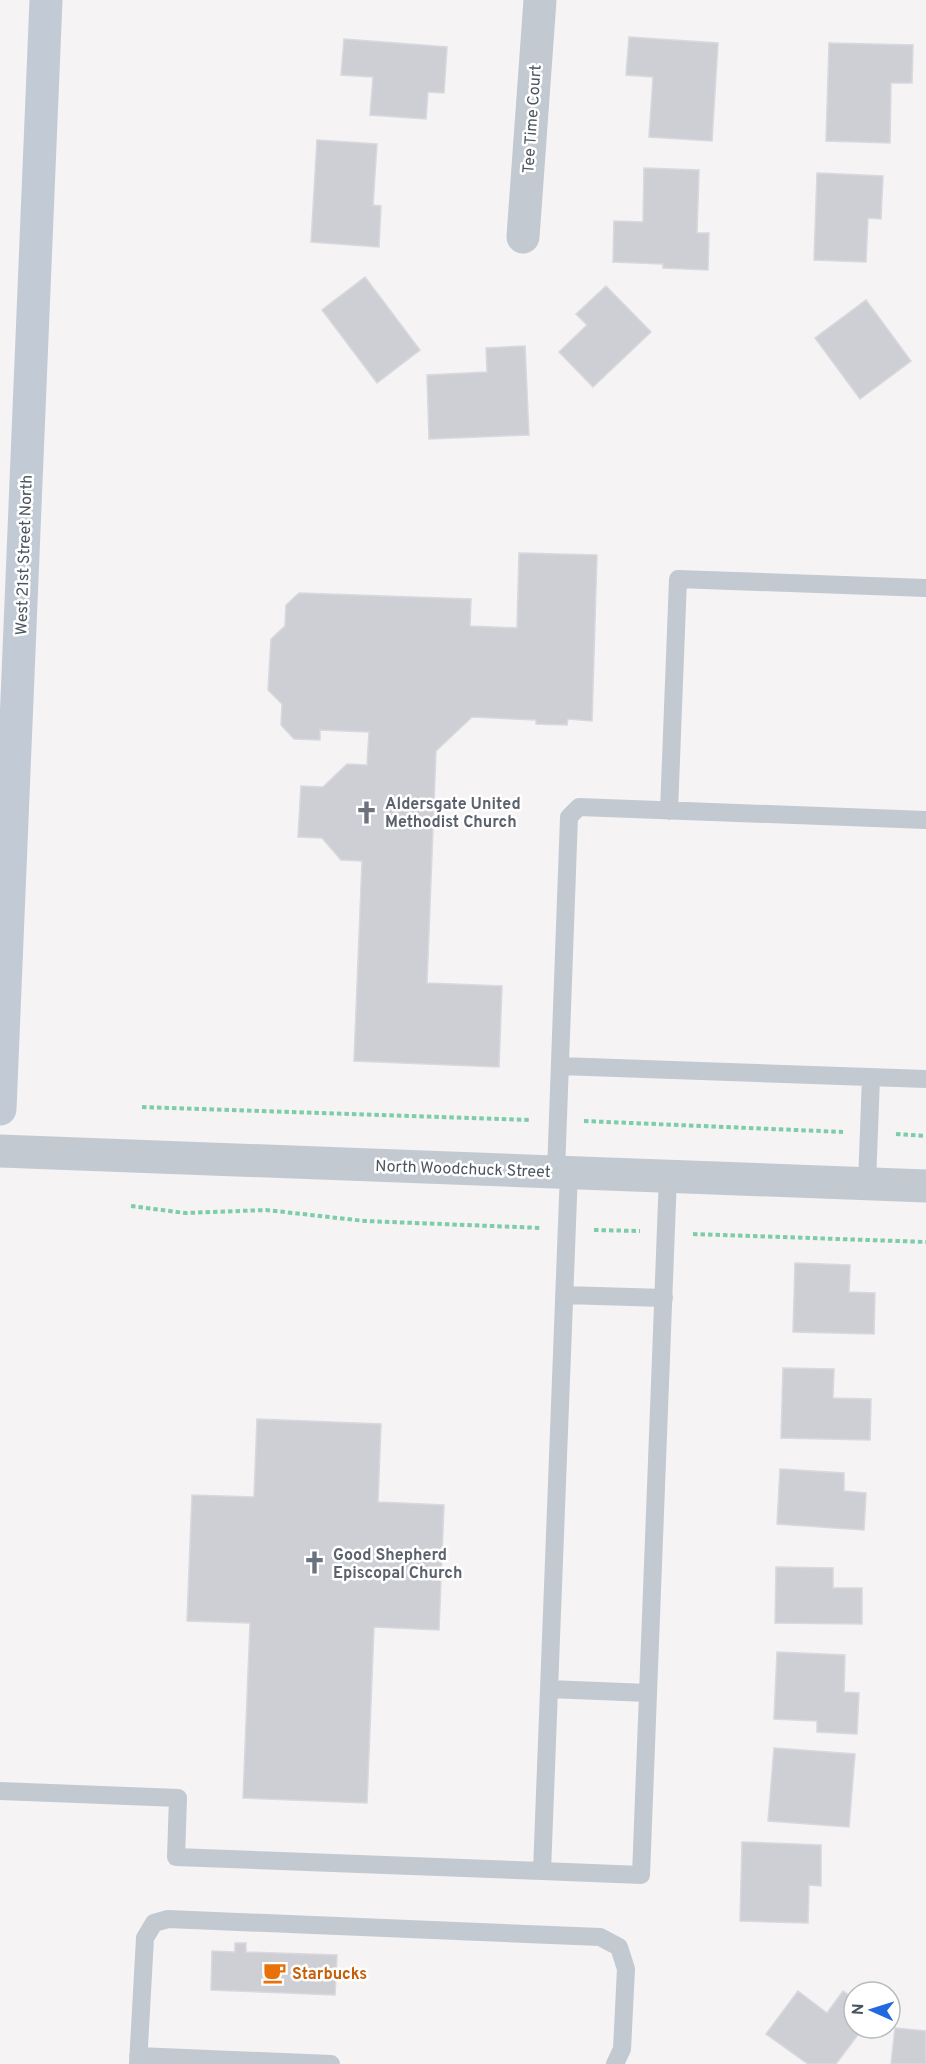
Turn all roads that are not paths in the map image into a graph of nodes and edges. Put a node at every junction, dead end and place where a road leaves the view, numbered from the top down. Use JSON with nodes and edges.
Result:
{"nodes":[{"id":1,"x":46,"y":0,"type":"edge"},
{"id":2,"x":540,"y":0,"type":"edge"},
{"id":3,"x":522,"y":237,"type":"dead end"},
{"id":4,"x":926,"y":588,"type":"edge"},
{"id":5,"x":669,"y":811,"type":"junction"},
{"id":6,"x":926,"y":820,"type":"edge"},
{"id":7,"x":3,"y":964,"type":"edge"},
{"id":8,"x":560,"y":1066,"type":"junction"},
{"id":9,"x":870,"y":1077,"type":"junction"},
{"id":10,"x":926,"y":1079,"type":"edge"},
{"id":11,"x":0,"y":1091,"type":"edge"},
{"id":12,"x":0,"y":1109,"type":"edge"},
{"id":13,"x":0,"y":1151,"type":"edge"},
{"id":14,"x":563,"y":1172,"type":"junction"},
{"id":15,"x":668,"y":1176,"type":"junction"},
{"id":16,"x":867,"y":1183,"type":"junction"},
{"id":17,"x":926,"y":1186,"type":"edge"},
{"id":18,"x":564,"y":1294,"type":"junction"},
{"id":19,"x":664,"y":1298,"type":"junction"},
{"id":20,"x":549,"y":1689,"type":"junction"},
{"id":21,"x":648,"y":1693,"type":"junction"},
{"id":22,"x":0,"y":1791,"type":"edge"},
{"id":23,"x":542,"y":1871,"type":"junction"},
{"id":24,"x":138,"y":2060,"type":"edge"},
{"id":25,"x":331,"y":2064,"type":"edge"},
{"id":26,"x":615,"y":2064,"type":"edge"}],
"edges":[{"from":1,"to":7,"type":"main road","name":"West 21st Street North"},
{"from":2,"to":3,"type":"street","name":"Tee Time Court"},
{"from":4,"to":5,"type":"lane"},
{"from":5,"to":6,"type":"lane"},
{"from":5,"to":8,"type":"lane"},
{"from":7,"to":11,"type":"main road","name":"West 21st Street North"},
{"from":8,"to":9,"type":"lane"},
{"from":8,"to":14,"type":"lane"},
{"from":9,"to":10,"type":"lane"},
{"from":9,"to":16,"type":"lane"},
{"from":11,"to":12,"type":"main road","name":"West 21st Street North"},
{"from":13,"to":14,"type":"street","name":"North Woodchuck Street"},
{"from":14,"to":15,"type":"street","name":"North Woodchuck Street"},
{"from":14,"to":18,"type":"lane"},
{"from":15,"to":16,"type":"street","name":"North Woodchuck Street"},
{"from":15,"to":19,"type":"lane"},
{"from":16,"to":17,"type":"street","name":"North Woodchuck Street"},
{"from":18,"to":19,"type":"lane"},
{"from":18,"to":20,"type":"lane"},
{"from":19,"to":21,"type":"lane"},
{"from":20,"to":21,"type":"lane"},
{"from":20,"to":23,"type":"lane"},
{"from":21,"to":23,"type":"lane"},
{"from":22,"to":23,"type":"lane"},
{"from":24,"to":25,"type":"lane"},
{"from":24,"to":26,"type":"lane"}]}
